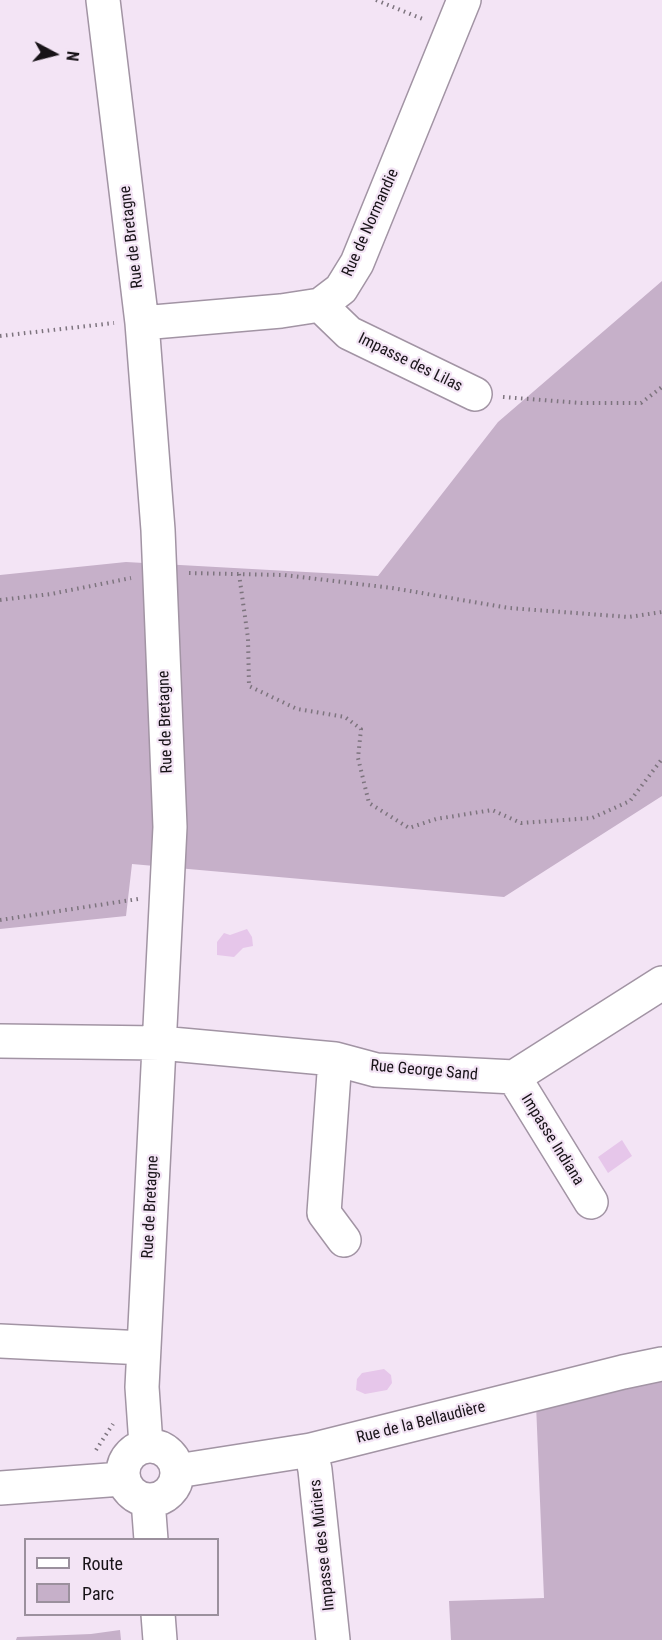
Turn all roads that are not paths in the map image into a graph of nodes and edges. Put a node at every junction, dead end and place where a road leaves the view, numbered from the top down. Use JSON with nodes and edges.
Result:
{"nodes":[{"id":1,"x":103,"y":0,"type":"edge"},
{"id":2,"x":464,"y":0,"type":"edge"},
{"id":3,"x":320,"y":305,"type":"junction"},
{"id":4,"x":142,"y":323,"type":"junction"},
{"id":5,"x":475,"y":394,"type":"road end"},
{"id":6,"x":662,"y":983,"type":"edge"},
{"id":7,"x":0,"y":1041,"type":"edge"},
{"id":8,"x":160,"y":1043,"type":"junction"},
{"id":9,"x":335,"y":1059,"type":"junction"},
{"id":10,"x":513,"y":1077,"type":"junction"},
{"id":11,"x":591,"y":1202,"type":"dead end"},
{"id":12,"x":344,"y":1240,"type":"dead end"},
{"id":13,"x":0,"y":1341,"type":"edge"},
{"id":14,"x":144,"y":1348,"type":"junction"},
{"id":15,"x":662,"y":1364,"type":"edge"},
{"id":16,"x":146,"y":1445,"type":"junction"},
{"id":17,"x":311,"y":1450,"type":"junction"},
{"id":18,"x":177,"y":1471,"type":"junction"},
{"id":19,"x":122,"y":1479,"type":"junction"},
{"id":20,"x":0,"y":1488,"type":"edge"},
{"id":21,"x":148,"y":1500,"type":"junction"},
{"id":22,"x":151,"y":1538,"type":"edge"},
{"id":23,"x":158,"y":1616,"type":"edge"},
{"id":24,"x":160,"y":1640,"type":"edge"},
{"id":25,"x":333,"y":1640,"type":"edge"}],
"edges":[{"from":1,"to":4,"type":"street","name":"Rue de Bretagne"},
{"from":2,"to":3,"type":"street","name":"Rue de Normandie"},
{"from":3,"to":4,"type":"street"},
{"from":3,"to":5,"type":"street","name":"Impasse des Lilas"},
{"from":4,"to":8,"type":"street","name":"Rue de Bretagne"},
{"from":6,"to":10,"type":"street"},
{"from":7,"to":8,"type":"street","name":"Rue George Sand"},
{"from":8,"to":9,"type":"street","name":"Rue George Sand"},
{"from":8,"to":14,"type":"street","name":"Rue de Bretagne"},
{"from":9,"to":10,"type":"street","name":"Rue George Sand"},
{"from":9,"to":12,"type":"street"},
{"from":10,"to":11,"type":"street","name":"Impasse Indiana"},
{"from":13,"to":14,"type":"street"},
{"from":14,"to":16,"type":"street","name":"Rue de Bretagne"},
{"from":15,"to":17,"type":"street","name":"Rue de la Bellaudière"},
{"from":16,"to":18,"type":"street"},
{"from":16,"to":19,"type":"street"},
{"from":17,"to":18,"type":"street","name":"Rue de la Bellaudière"},
{"from":17,"to":25,"type":"street","name":"Impasse des Mûriers"},
{"from":18,"to":21,"type":"street"},
{"from":19,"to":20,"type":"street"},
{"from":19,"to":21,"type":"street"},
{"from":21,"to":22,"type":"street"},
{"from":23,"to":24,"type":"street"}]}
